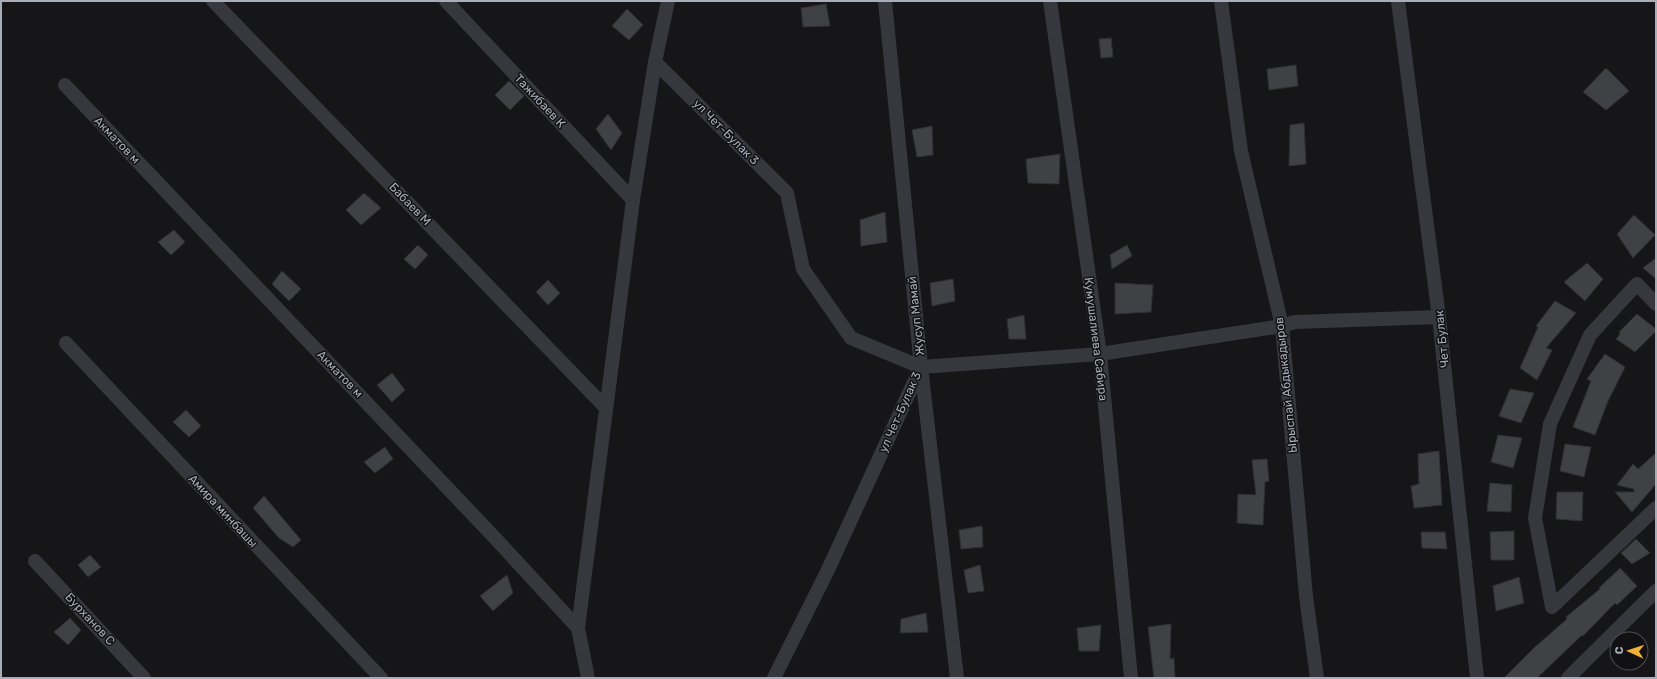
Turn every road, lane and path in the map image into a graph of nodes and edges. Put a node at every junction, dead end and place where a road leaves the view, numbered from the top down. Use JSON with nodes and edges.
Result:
{"nodes":[{"id":1,"x":213,"y":1,"type":"edge"},
{"id":2,"x":446,"y":1,"type":"edge"},
{"id":3,"x":668,"y":1,"type":"edge"},
{"id":4,"x":885,"y":1,"type":"edge"},
{"id":5,"x":1050,"y":1,"type":"edge"},
{"id":6,"x":1221,"y":1,"type":"edge"},
{"id":7,"x":1398,"y":1,"type":"edge"},
{"id":8,"x":656,"y":62,"type":"junction"},
{"id":9,"x":65,"y":85,"type":"dead end"},
{"id":10,"x":633,"y":200,"type":"junction"},
{"id":11,"x":1656,"y":304,"type":"edge"},
{"id":12,"x":1439,"y":317,"type":"junction"},
{"id":13,"x":1282,"y":326,"type":"junction"},
{"id":14,"x":66,"y":343,"type":"dead end"},
{"id":15,"x":1100,"y":354,"type":"junction"},
{"id":16,"x":921,"y":368,"type":"junction"},
{"id":17,"x":606,"y":408,"type":"junction"},
{"id":18,"x":1656,"y":508,"type":"edge"},
{"id":19,"x":35,"y":561,"type":"dead end"},
{"id":20,"x":1656,"y":591,"type":"edge"},
{"id":21,"x":578,"y":628,"type":"junction"},
{"id":22,"x":144,"y":678,"type":"edge"},
{"id":23,"x":381,"y":678,"type":"edge"},
{"id":24,"x":588,"y":678,"type":"edge"},
{"id":25,"x":774,"y":678,"type":"edge"},
{"id":26,"x":957,"y":678,"type":"edge"},
{"id":27,"x":1131,"y":678,"type":"edge"},
{"id":28,"x":1317,"y":678,"type":"edge"},
{"id":29,"x":1477,"y":678,"type":"edge"},
{"id":30,"x":1568,"y":678,"type":"edge"}],
"edges":[{"from":1,"to":17,"type":"street","name":"Бабаев М"},
{"from":2,"to":10,"type":"street","name":"Тажибаев К"},
{"from":3,"to":8,"type":"street"},
{"from":4,"to":16,"type":"street","name":"Жусуп Мамай"},
{"from":5,"to":15,"type":"street","name":"Кумушалиева Сабира"},
{"from":6,"to":13,"type":"street","name":"Ырыспай Абдыкадыров"},
{"from":7,"to":12,"type":"street","name":"Чет Булак"},
{"from":8,"to":10,"type":"street"},
{"from":8,"to":16,"type":"street","name":"ул Чет-Булак 3"},
{"from":9,"to":21,"type":"street","name":"Акматов м"},
{"from":10,"to":17,"type":"street"},
{"from":11,"to":18,"type":"street"},
{"from":12,"to":13,"type":"street"},
{"from":12,"to":29,"type":"street","name":"Чет Булак"},
{"from":13,"to":15,"type":"street"},
{"from":13,"to":28,"type":"street","name":"Ырыспай Абдыкадыров"},
{"from":14,"to":23,"type":"street","name":"Амира минбашы"},
{"from":15,"to":16,"type":"street"},
{"from":15,"to":27,"type":"street","name":"Кумушалиева Сабира"},
{"from":16,"to":25,"type":"street","name":"ул Чет-Булак 3"},
{"from":16,"to":26,"type":"street","name":"Жусуп Мамай"},
{"from":17,"to":21,"type":"street"},
{"from":19,"to":22,"type":"street","name":"Бурханов С"},
{"from":20,"to":30,"type":"street"},
{"from":21,"to":24,"type":"street"}]}
